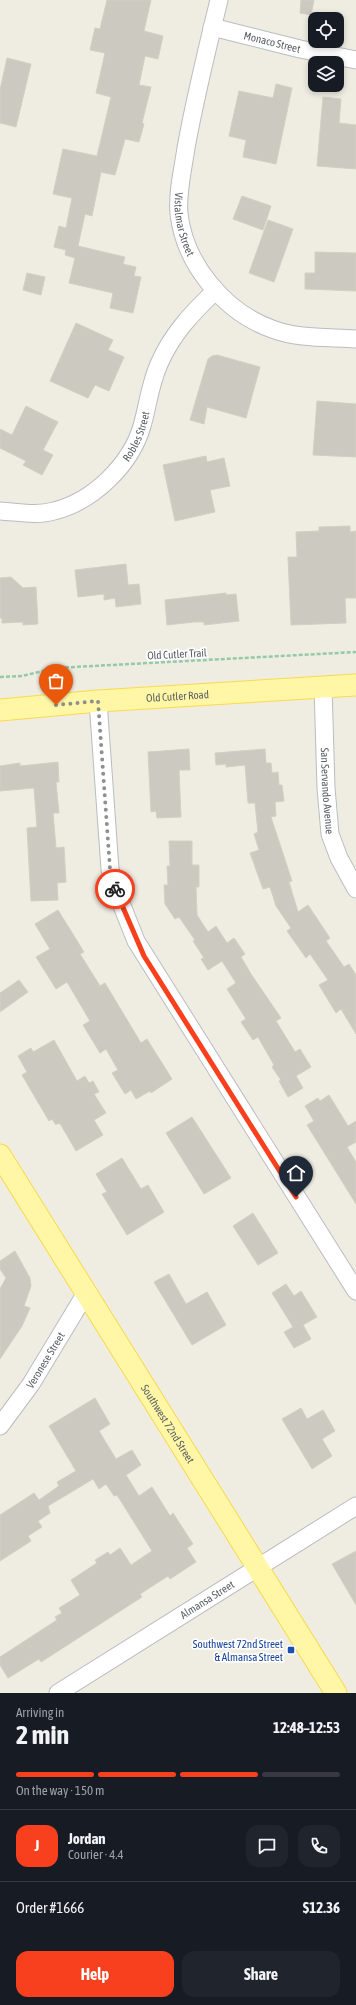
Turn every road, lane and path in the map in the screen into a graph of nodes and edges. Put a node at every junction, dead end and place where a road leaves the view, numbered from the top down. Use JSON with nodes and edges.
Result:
{"nodes":[{"id":1,"x":219,"y":0,"type":"edge"},
{"id":2,"x":212,"y":26,"type":"junction"},
{"id":3,"x":356,"y":60,"type":"edge"},
{"id":4,"x":215,"y":290,"type":"junction"},
{"id":5,"x":356,"y":339,"type":"edge"},
{"id":6,"x":0,"y":512,"type":"edge"},
{"id":7,"x":356,"y":652,"type":"edge"},
{"id":8,"x":0,"y":677,"type":"edge"},
{"id":9,"x":356,"y":685,"type":"edge"},
{"id":10,"x":323,"y":686,"type":"junction"},
{"id":11,"x":98,"y":701,"type":"junction"},
{"id":12,"x":0,"y":710,"type":"edge"},
{"id":13,"x":356,"y":889,"type":"edge"},
{"id":14,"x":0,"y":1155,"type":"edge"},
{"id":15,"x":356,"y":1291,"type":"edge"},
{"id":16,"x":86,"y":1293,"type":"junction"},
{"id":17,"x":0,"y":1426,"type":"edge"},
{"id":18,"x":356,"y":1506,"type":"edge"},
{"id":19,"x":257,"y":1568,"type":"junction"},
{"id":20,"x":58,"y":1693,"type":"edge"},
{"id":21,"x":336,"y":1693,"type":"edge"}],
"edges":[{"from":1,"to":2,"type":"street","name":"Vistalmar Street"},
{"from":2,"to":3,"type":"street","name":"Monaco Street"},
{"from":2,"to":4,"type":"street","name":"Vistalmar Street"},
{"from":4,"to":5,"type":"street","name":"Vistalmar Street"},
{"from":4,"to":6,"type":"street","name":"Robles Street"},
{"from":7,"to":8,"type":"path","name":"Old Cutler Trail"},
{"from":9,"to":10,"type":"main road","name":"Old Cutler Road"},
{"from":10,"to":11,"type":"main road","name":"Old Cutler Road"},
{"from":10,"to":13,"type":"street","name":"San Servando Avenue"},
{"from":11,"to":12,"type":"main road","name":"Old Cutler Road"},
{"from":11,"to":15,"type":"street"},
{"from":14,"to":16,"type":"main road","name":"Southwest 72nd Street"},
{"from":16,"to":17,"type":"street","name":"Veronese Street"},
{"from":16,"to":19,"type":"main road","name":"Southwest 72nd Street"},
{"from":18,"to":19,"type":"street","name":"Almansa Street"},
{"from":19,"to":20,"type":"street","name":"Almansa Street"},
{"from":19,"to":21,"type":"main road","name":"Southwest 72nd Street"}]}
